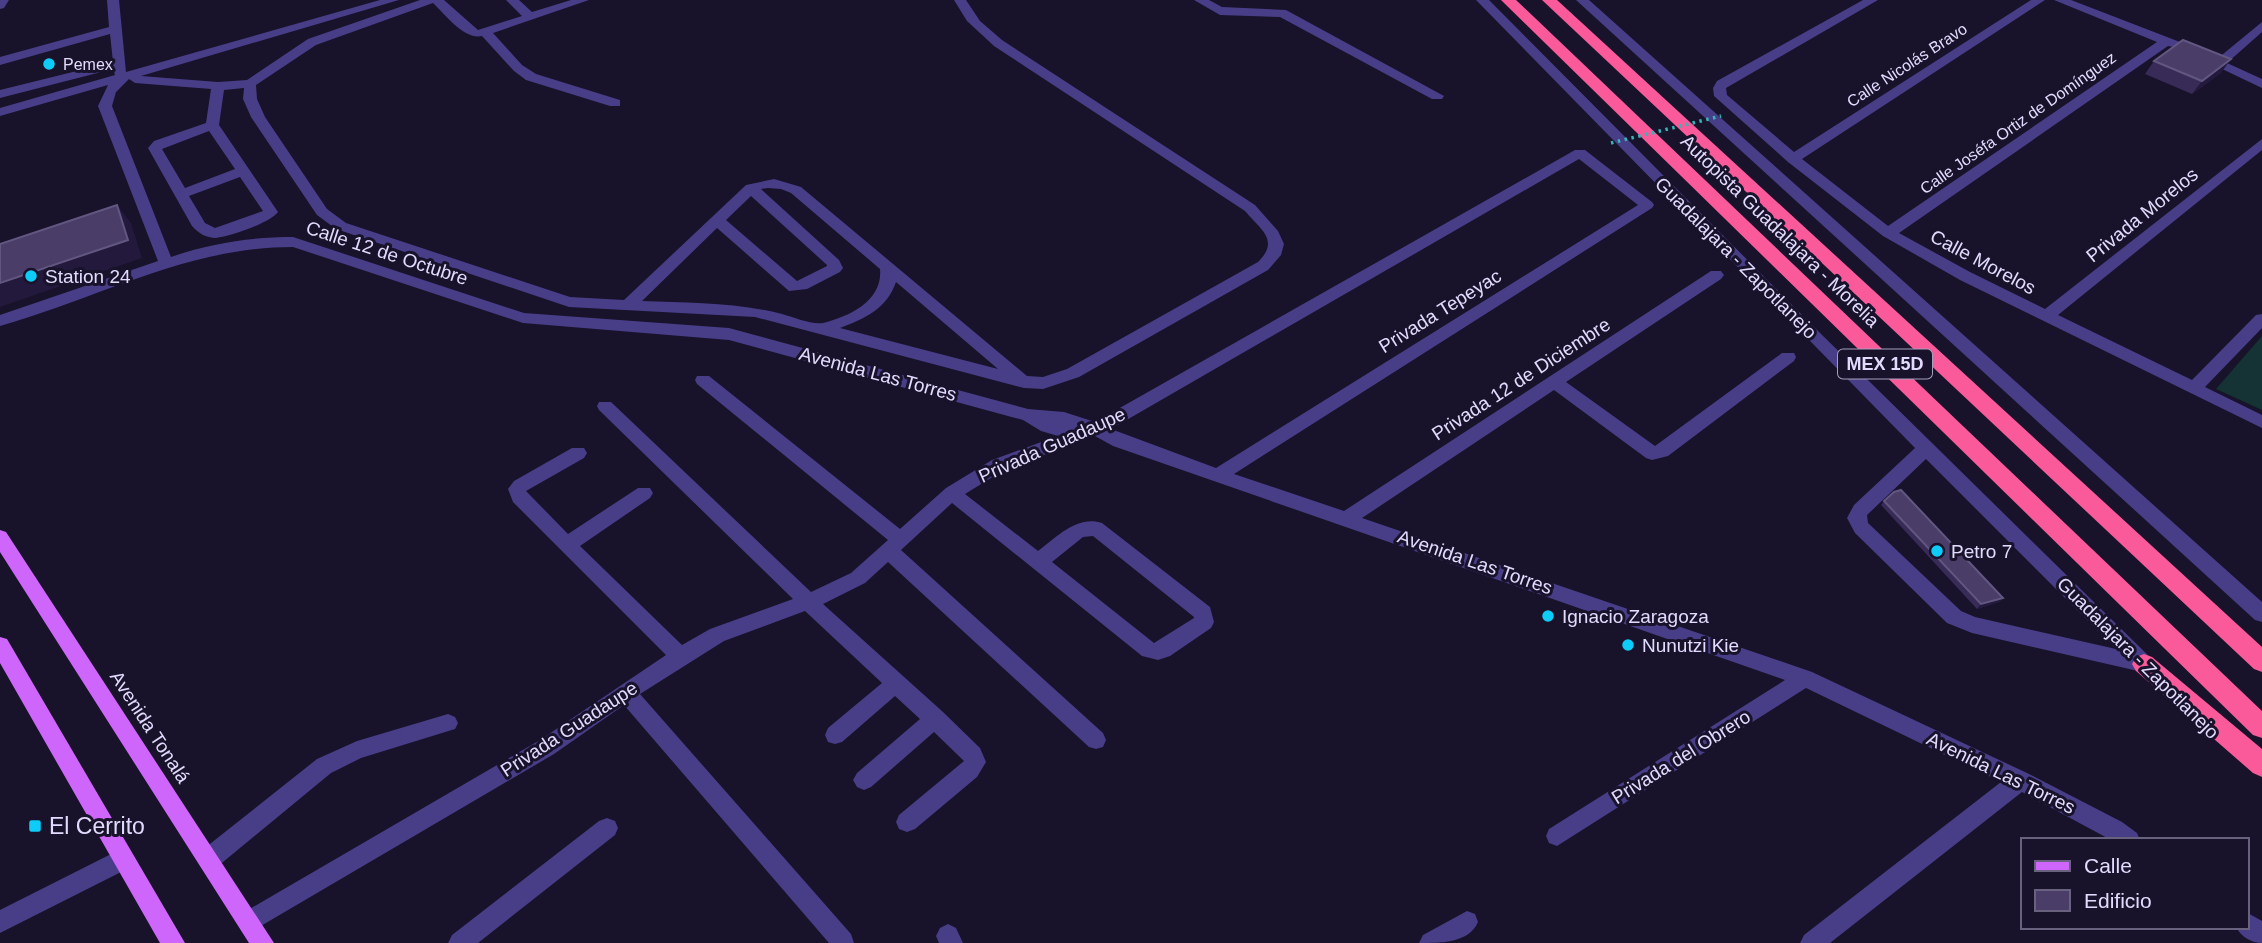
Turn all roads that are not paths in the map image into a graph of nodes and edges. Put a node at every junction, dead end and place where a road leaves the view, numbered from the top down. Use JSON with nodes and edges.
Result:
{"nodes":[{"id":1,"x":3,"y":0,"type":"edge"},
{"id":2,"x":113,"y":0,"type":"edge"},
{"id":3,"x":393,"y":0,"type":"edge"},
{"id":4,"x":431,"y":0,"type":"edge"},
{"id":5,"x":437,"y":0,"type":"edge"},
{"id":6,"x":512,"y":0,"type":"edge"},
{"id":7,"x":583,"y":0,"type":"edge"},
{"id":8,"x":960,"y":0,"type":"edge"},
{"id":9,"x":1200,"y":0,"type":"edge"},
{"id":10,"x":1482,"y":0,"type":"edge"},
{"id":11,"x":1508,"y":0,"type":"edge"},
{"id":12,"x":1549,"y":0,"type":"edge"},
{"id":13,"x":1581,"y":0,"type":"edge"},
{"id":14,"x":1872,"y":0,"type":"edge"},
{"id":15,"x":2039,"y":0,"type":"edge"},
{"id":16,"x":2060,"y":0,"type":"edge"},
{"id":17,"x":0,"y":5,"type":"edge"},
{"id":18,"x":531,"y":19,"type":"junction"},
{"id":19,"x":2262,"y":26,"type":"edge"},
{"id":20,"x":116,"y":30,"type":"junction"},
{"id":21,"x":486,"y":33,"type":"junction"},
{"id":22,"x":2167,"y":41,"type":"junction"},
{"id":23,"x":2219,"y":64,"type":"junction"},
{"id":24,"x":120,"y":71,"type":"junction"},
{"id":25,"x":7,"y":76,"type":"edge"},
{"id":26,"x":250,"y":84,"type":"junction"},
{"id":27,"x":2262,"y":84,"type":"edge"},
{"id":28,"x":218,"y":86,"type":"junction"},
{"id":29,"x":1437,"y":96,"type":"dead end"},
{"id":30,"x":615,"y":103,"type":"dead end"},
{"id":31,"x":16,"y":107,"type":"junction"},
{"id":32,"x":0,"y":112,"type":"edge"},
{"id":33,"x":212,"y":125,"type":"junction"},
{"id":34,"x":2260,"y":148,"type":"edge"},
{"id":35,"x":1793,"y":159,"type":"junction"},
{"id":36,"x":244,"y":170,"type":"junction"},
{"id":37,"x":1615,"y":178,"type":"joint"},
{"id":38,"x":751,"y":188,"type":"junction"},
{"id":39,"x":180,"y":195,"type":"junction"},
{"id":40,"x":717,"y":220,"type":"junction"},
{"id":41,"x":1888,"y":233,"type":"junction"},
{"id":42,"x":166,"y":263,"type":"junction"},
{"id":43,"x":887,"y":266,"type":"junction"},
{"id":44,"x":1716,"y":275,"type":"dead end"},
{"id":45,"x":628,"y":305,"type":"junction"},
{"id":46,"x":2046,"y":316,"type":"junction"},
{"id":47,"x":2262,"y":319,"type":"edge"},
{"id":48,"x":0,"y":321,"type":"edge"},
{"id":49,"x":822,"y":329,"type":"junction"},
{"id":50,"x":729,"y":334,"type":"joint"},
{"id":51,"x":1788,"y":357,"type":"dead end"},
{"id":52,"x":703,"y":380,"type":"dead end"},
{"id":53,"x":1024,"y":382,"type":"junction"},
{"id":54,"x":1555,"y":383,"type":"junction"},
{"id":55,"x":2193,"y":389,"type":"junction"},
{"id":56,"x":605,"y":406,"type":"dead end"},
{"id":57,"x":2262,"y":422,"type":"edge"},
{"id":58,"x":1089,"y":433,"type":"junction"},
{"id":59,"x":1926,"y":448,"type":"junction"},
{"id":60,"x":578,"y":453,"type":"dead end"},
{"id":61,"x":1220,"y":474,"type":"junction"},
{"id":62,"x":644,"y":493,"type":"dead end"},
{"id":63,"x":951,"y":493,"type":"junction"},
{"id":64,"x":1348,"y":517,"type":"junction"},
{"id":65,"x":0,"y":537,"type":"edge"},
{"id":66,"x":568,"y":544,"type":"junction"},
{"id":67,"x":895,"y":545,"type":"junction"},
{"id":68,"x":1039,"y":561,"type":"junction"},
{"id":69,"x":807,"y":601,"type":"junction"},
{"id":70,"x":2262,"y":614,"type":"edge"},
{"id":71,"x":2,"y":651,"type":"edge"},
{"id":72,"x":680,"y":656,"type":"junction"},
{"id":73,"x":2262,"y":662,"type":"edge"},
{"id":74,"x":2144,"y":664,"type":"junction"},
{"id":75,"x":1805,"y":678,"type":"junction"},
{"id":76,"x":897,"y":682,"type":"junction"},
{"id":77,"x":626,"y":693,"type":"junction"},
{"id":78,"x":936,"y":718,"type":"junction"},
{"id":79,"x":448,"y":723,"type":"dead end"},
{"id":80,"x":2262,"y":727,"type":"edge"},
{"id":81,"x":835,"y":735,"type":"dead end"},
{"id":82,"x":1096,"y":740,"type":"dead end"},
{"id":83,"x":2262,"y":765,"type":"edge"},
{"id":84,"x":2262,"y":779,"type":"edge"},
{"id":85,"x":864,"y":780,"type":"dead end"},
{"id":86,"x":2020,"y":780,"type":"junction"},
{"id":87,"x":907,"y":822,"type":"dead end"},
{"id":88,"x":607,"y":828,"type":"dead end"},
{"id":89,"x":1557,"y":835,"type":"dead end"},
{"id":90,"x":2126,"y":838,"type":"edge"},
{"id":91,"x":123,"y":859,"type":"junction"},
{"id":92,"x":209,"y":859,"type":"junction"},
{"id":93,"x":0,"y":922,"type":"edge"},
{"id":94,"x":249,"y":922,"type":"junction"},
{"id":95,"x":1467,"y":922,"type":"dead end"},
{"id":96,"x":843,"y":942,"type":"edge"},
{"id":97,"x":173,"y":943,"type":"edge"},
{"id":98,"x":262,"y":943,"type":"edge"},
{"id":99,"x":460,"y":943,"type":"edge"},
{"id":100,"x":1431,"y":943,"type":"edge"},
{"id":101,"x":1812,"y":943,"type":"edge"}],
"edges":[{"from":1,"to":17,"type":"street"},
{"from":2,"to":20,"type":"street"},
{"from":3,"to":24,"type":"street"},
{"from":4,"to":26,"type":"street"},
{"from":5,"to":21,"type":"street"},
{"from":6,"to":18,"type":"street"},
{"from":7,"to":18,"type":"street"},
{"from":8,"to":53,"type":"street"},
{"from":9,"to":29,"type":"street"},
{"from":10,"to":59,"type":"street","name":"Guadalajara - Zapotlanejo"},
{"from":11,"to":80,"type":"highway","name":"Autopista Guadalajara - Morelia","number":"MEX 15D"},
{"from":12,"to":73,"type":"highway","name":"Autopista Guadalajara - Morelia","number":"MEX 15D"},
{"from":13,"to":70,"type":"street"},
{"from":14,"to":35,"type":"street","name":"Calle Morelos"},
{"from":15,"to":35,"type":"street","name":"Calle Nicolás Bravo"},
{"from":16,"to":22,"type":"street"},
{"from":18,"to":21,"type":"street"},
{"from":19,"to":23,"type":"street"},
{"from":20,"to":24,"type":"street"},
{"from":20,"to":25,"type":"street"},
{"from":21,"to":30,"type":"street"},
{"from":22,"to":23,"type":"street"},
{"from":22,"to":41,"type":"street","name":"Calle Joséfa Ortiz de Domínguez"},
{"from":23,"to":27,"type":"street"},
{"from":24,"to":25,"type":"street"},
{"from":24,"to":28,"type":"street"},
{"from":24,"to":31,"type":"street"},
{"from":24,"to":42,"type":"street"},
{"from":25,"to":31,"type":"street"},
{"from":26,"to":28,"type":"street"},
{"from":26,"to":45,"type":"street"},
{"from":28,"to":33,"type":"street"},
{"from":31,"to":32,"type":"street"},
{"from":33,"to":36,"type":"street"},
{"from":33,"to":39,"type":"street"},
{"from":34,"to":46,"type":"street","name":"Privada Morelos"},
{"from":35,"to":41,"type":"street","name":"Calle Morelos"},
{"from":36,"to":39,"type":"street"},
{"from":36,"to":39,"type":"street"},
{"from":37,"to":58,"type":"street","name":"Privada Guadaupe"},
{"from":37,"to":61,"type":"street","name":"Privada Tepeyac"},
{"from":38,"to":40,"type":"street"},
{"from":38,"to":40,"type":"street"},
{"from":38,"to":43,"type":"street"},
{"from":40,"to":45,"type":"street"},
{"from":41,"to":46,"type":"street","name":"Calle Morelos"},
{"from":42,"to":48,"type":"street","name":"Calle 12 de Octubre"},
{"from":42,"to":50,"type":"street","name":"Calle 12 de Octubre"},
{"from":43,"to":49,"type":"street"},
{"from":43,"to":53,"type":"street"},
{"from":44,"to":54,"type":"street","name":"Privada 12 de Diciembre"},
{"from":45,"to":49,"type":"street"},
{"from":46,"to":55,"type":"street","name":"Calle Morelos"},
{"from":47,"to":55,"type":"street"},
{"from":49,"to":53,"type":"street"},
{"from":50,"to":58,"type":"street","name":"Avenida Las Torres"},
{"from":51,"to":54,"type":"street"},
{"from":52,"to":67,"type":"street"},
{"from":54,"to":64,"type":"street","name":"Privada 12 de Diciembre"},
{"from":55,"to":57,"type":"street","name":"Calle Morelos"},
{"from":56,"to":69,"type":"street"},
{"from":58,"to":61,"type":"street","name":"Avenida Las Torres"},
{"from":58,"to":63,"type":"street","name":"Privada Guadaupe"},
{"from":59,"to":74,"type":"street","name":"Guadalajara - Zapotlanejo"},
{"from":59,"to":74,"type":"street"},
{"from":60,"to":66,"type":"street"},
{"from":61,"to":64,"type":"street","name":"Avenida Las Torres"},
{"from":62,"to":66,"type":"street"},
{"from":63,"to":67,"type":"street","name":"Privada Guadaupe"},
{"from":63,"to":68,"type":"street"},
{"from":64,"to":75,"type":"street","name":"Avenida Las Torres"},
{"from":65,"to":92,"type":"main road","name":"Avenida Tonalá"},
{"from":66,"to":72,"type":"street"},
{"from":67,"to":69,"type":"street","name":"Privada Guadaupe"},
{"from":67,"to":82,"type":"street"},
{"from":68,"to":68,"type":"street"},
{"from":69,"to":72,"type":"street","name":"Privada Guadaupe"},
{"from":69,"to":76,"type":"street"},
{"from":71,"to":91,"type":"main road"},
{"from":72,"to":77,"type":"street","name":"Privada Guadaupe"},
{"from":74,"to":83,"type":"highway"},
{"from":74,"to":84,"type":"street","name":"Guadalajara - Zapotlanejo"},
{"from":75,"to":86,"type":"street","name":"Avenida Las Torres"},
{"from":75,"to":89,"type":"street","name":"Privada del Obrero"},
{"from":76,"to":78,"type":"street"},
{"from":76,"to":81,"type":"street"},
{"from":77,"to":94,"type":"street","name":"Privada Guadaupe"},
{"from":77,"to":96,"type":"street"},
{"from":78,"to":85,"type":"street"},
{"from":78,"to":87,"type":"street"},
{"from":79,"to":92,"type":"street"},
{"from":86,"to":90,"type":"street","name":"Avenida Las Torres"},
{"from":86,"to":101,"type":"street"},
{"from":88,"to":99,"type":"street"},
{"from":91,"to":93,"type":"street"},
{"from":91,"to":97,"type":"main road"},
{"from":92,"to":94,"type":"main road","name":"Avenida Tonalá"},
{"from":94,"to":98,"type":"main road","name":"Avenida Tonalá"},
{"from":95,"to":100,"type":"street"}]}
